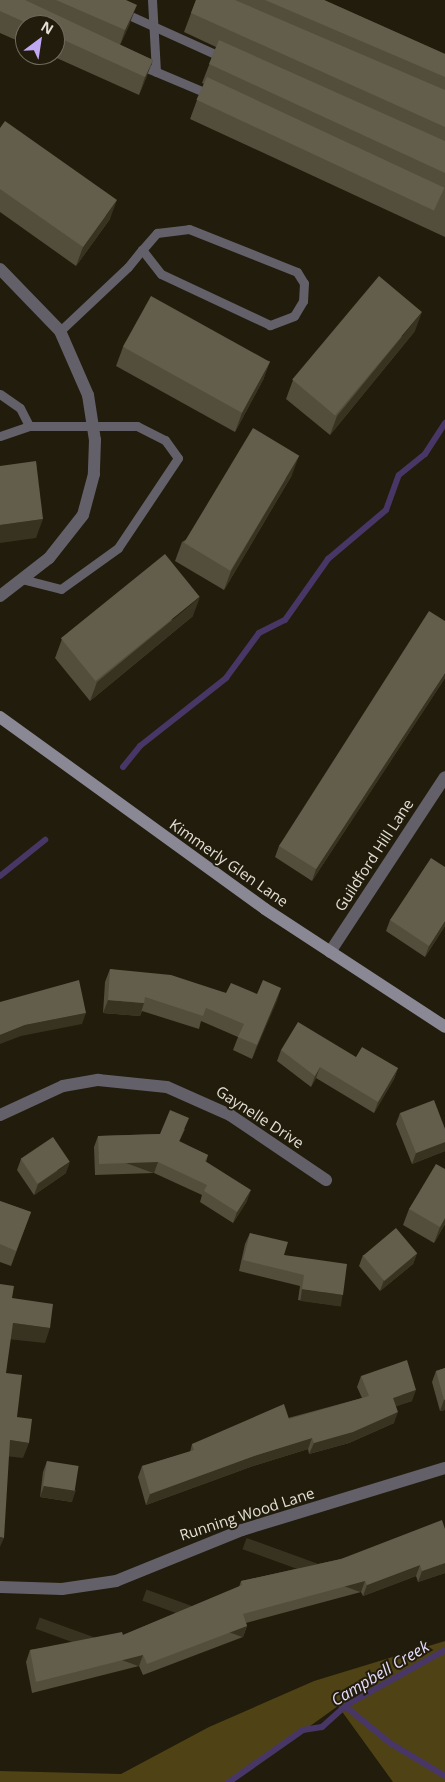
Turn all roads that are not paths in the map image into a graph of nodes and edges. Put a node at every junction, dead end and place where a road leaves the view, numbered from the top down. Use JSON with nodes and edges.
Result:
{"nodes":[{"id":1,"x":152,"y":0,"type":"edge"},
{"id":2,"x":114,"y":8,"type":"edge"},
{"id":3,"x":156,"y":27,"type":"junction"},
{"id":4,"x":131,"y":61,"type":"edge"},
{"id":5,"x":232,"y":61,"type":"edge"},
{"id":6,"x":156,"y":72,"type":"junction"},
{"id":7,"x":220,"y":99,"type":"edge"},
{"id":8,"x":142,"y":250,"type":"junction"},
{"id":9,"x":0,"y":269,"type":"edge"},
{"id":10,"x":60,"y":331,"type":"junction"},
{"id":11,"x":0,"y":394,"type":"edge"},
{"id":12,"x":93,"y":425,"type":"junction"},
{"id":13,"x":29,"y":426,"type":"junction"},
{"id":14,"x":0,"y":436,"type":"edge"},
{"id":15,"x":22,"y":579,"type":"junction"},
{"id":16,"x":0,"y":596,"type":"edge"},
{"id":17,"x":0,"y":717,"type":"edge"},
{"id":18,"x":445,"y":777,"type":"edge"},
{"id":19,"x":330,"y":952,"type":"junction"},
{"id":20,"x":445,"y":1027,"type":"edge"},
{"id":21,"x":0,"y":1115,"type":"edge"},
{"id":22,"x":326,"y":1180,"type":"dead end"},
{"id":23,"x":445,"y":1468,"type":"edge"},
{"id":24,"x":0,"y":1587,"type":"edge"}],
"edges":[{"from":1,"to":3,"type":"lane"},
{"from":2,"to":3,"type":"lane"},
{"from":3,"to":5,"type":"lane"},
{"from":3,"to":6,"type":"lane"},
{"from":4,"to":6,"type":"lane"},
{"from":6,"to":7,"type":"lane"},
{"from":8,"to":8,"type":"lane"},
{"from":8,"to":10,"type":"lane"},
{"from":9,"to":10,"type":"street"},
{"from":10,"to":12,"type":"street"},
{"from":11,"to":13,"type":"lane"},
{"from":12,"to":13,"type":"lane"},
{"from":12,"to":15,"type":"street"},
{"from":12,"to":15,"type":"lane"},
{"from":13,"to":14,"type":"lane"},
{"from":15,"to":16,"type":"street"},
{"from":17,"to":19,"type":"street","name":"Kimmerly Glen Lane"},
{"from":18,"to":19,"type":"street","name":"Guildford Hill Lane"},
{"from":19,"to":20,"type":"street","name":"Kimmerly Glen Lane"},
{"from":21,"to":22,"type":"street","name":"Gaynelle Drive"},
{"from":23,"to":24,"type":"street","name":"Running Wood Lane"}]}
